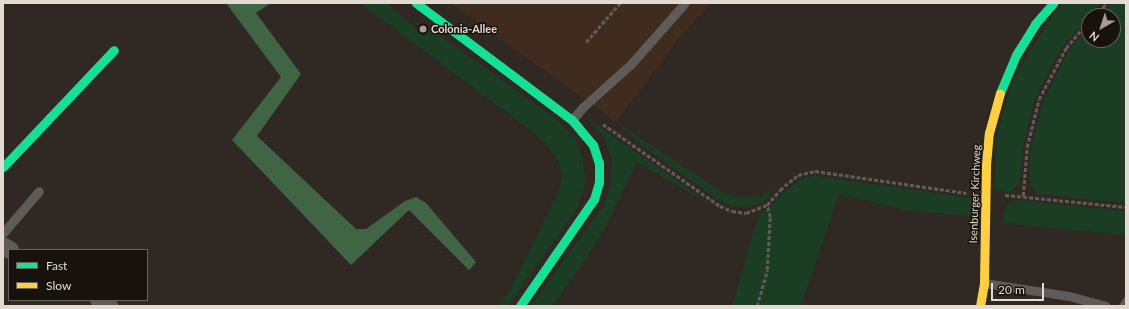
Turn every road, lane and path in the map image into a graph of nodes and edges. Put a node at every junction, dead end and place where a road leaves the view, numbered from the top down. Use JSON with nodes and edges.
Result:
{"nodes":[{"id":1,"x":416,"y":3,"type":"edge"},
{"id":2,"x":620,"y":3,"type":"edge"},
{"id":3,"x":685,"y":3,"type":"edge"},
{"id":4,"x":1053,"y":3,"type":"edge"},
{"id":5,"x":1081,"y":30,"type":"edge"},
{"id":6,"x":586,"y":42,"type":"dead end"},
{"id":7,"x":114,"y":50,"type":"dead end"},
{"id":8,"x":582,"y":108,"type":"junction"},
{"id":9,"x":572,"y":120,"type":"junction"},
{"id":10,"x":3,"y":167,"type":"edge"},
{"id":11,"x":39,"y":191,"type":"dead end"},
{"id":12,"x":985,"y":194,"type":"junction"},
{"id":13,"x":1023,"y":196,"type":"junction"},
{"id":14,"x":767,"y":205,"type":"junction"},
{"id":15,"x":1126,"y":207,"type":"edge"},
{"id":16,"x":3,"y":233,"type":"edge"},
{"id":17,"x":984,"y":284,"type":"junction"},
{"id":18,"x":1126,"y":301,"type":"edge"},
{"id":19,"x":520,"y":306,"type":"edge"},
{"id":20,"x":757,"y":306,"type":"edge"},
{"id":21,"x":980,"y":306,"type":"edge"},
{"id":22,"x":1106,"y":306,"type":"edge"},
{"id":23,"x":1123,"y":306,"type":"edge"}],
"edges":[{"from":1,"to":9,"type":"street"},
{"from":2,"to":6,"type":"path"},
{"from":3,"to":8,"type":"lane"},
{"from":4,"to":12,"type":"street","name":"Isenburger Kirchweg"},
{"from":5,"to":13,"type":"path"},
{"from":7,"to":10,"type":"street"},
{"from":8,"to":9,"type":"lane"},
{"from":8,"to":14,"type":"path"},
{"from":9,"to":19,"type":"street"},
{"from":11,"to":16,"type":"lane"},
{"from":12,"to":13,"type":"path"},
{"from":12,"to":14,"type":"path"},
{"from":12,"to":17,"type":"street","name":"Isenburger Kirchweg"},
{"from":13,"to":15,"type":"path"},
{"from":14,"to":20,"type":"path"},
{"from":17,"to":21,"type":"street","name":"Isenburger Kirchweg"},
{"from":17,"to":22,"type":"lane"},
{"from":18,"to":23,"type":"lane"}]}
